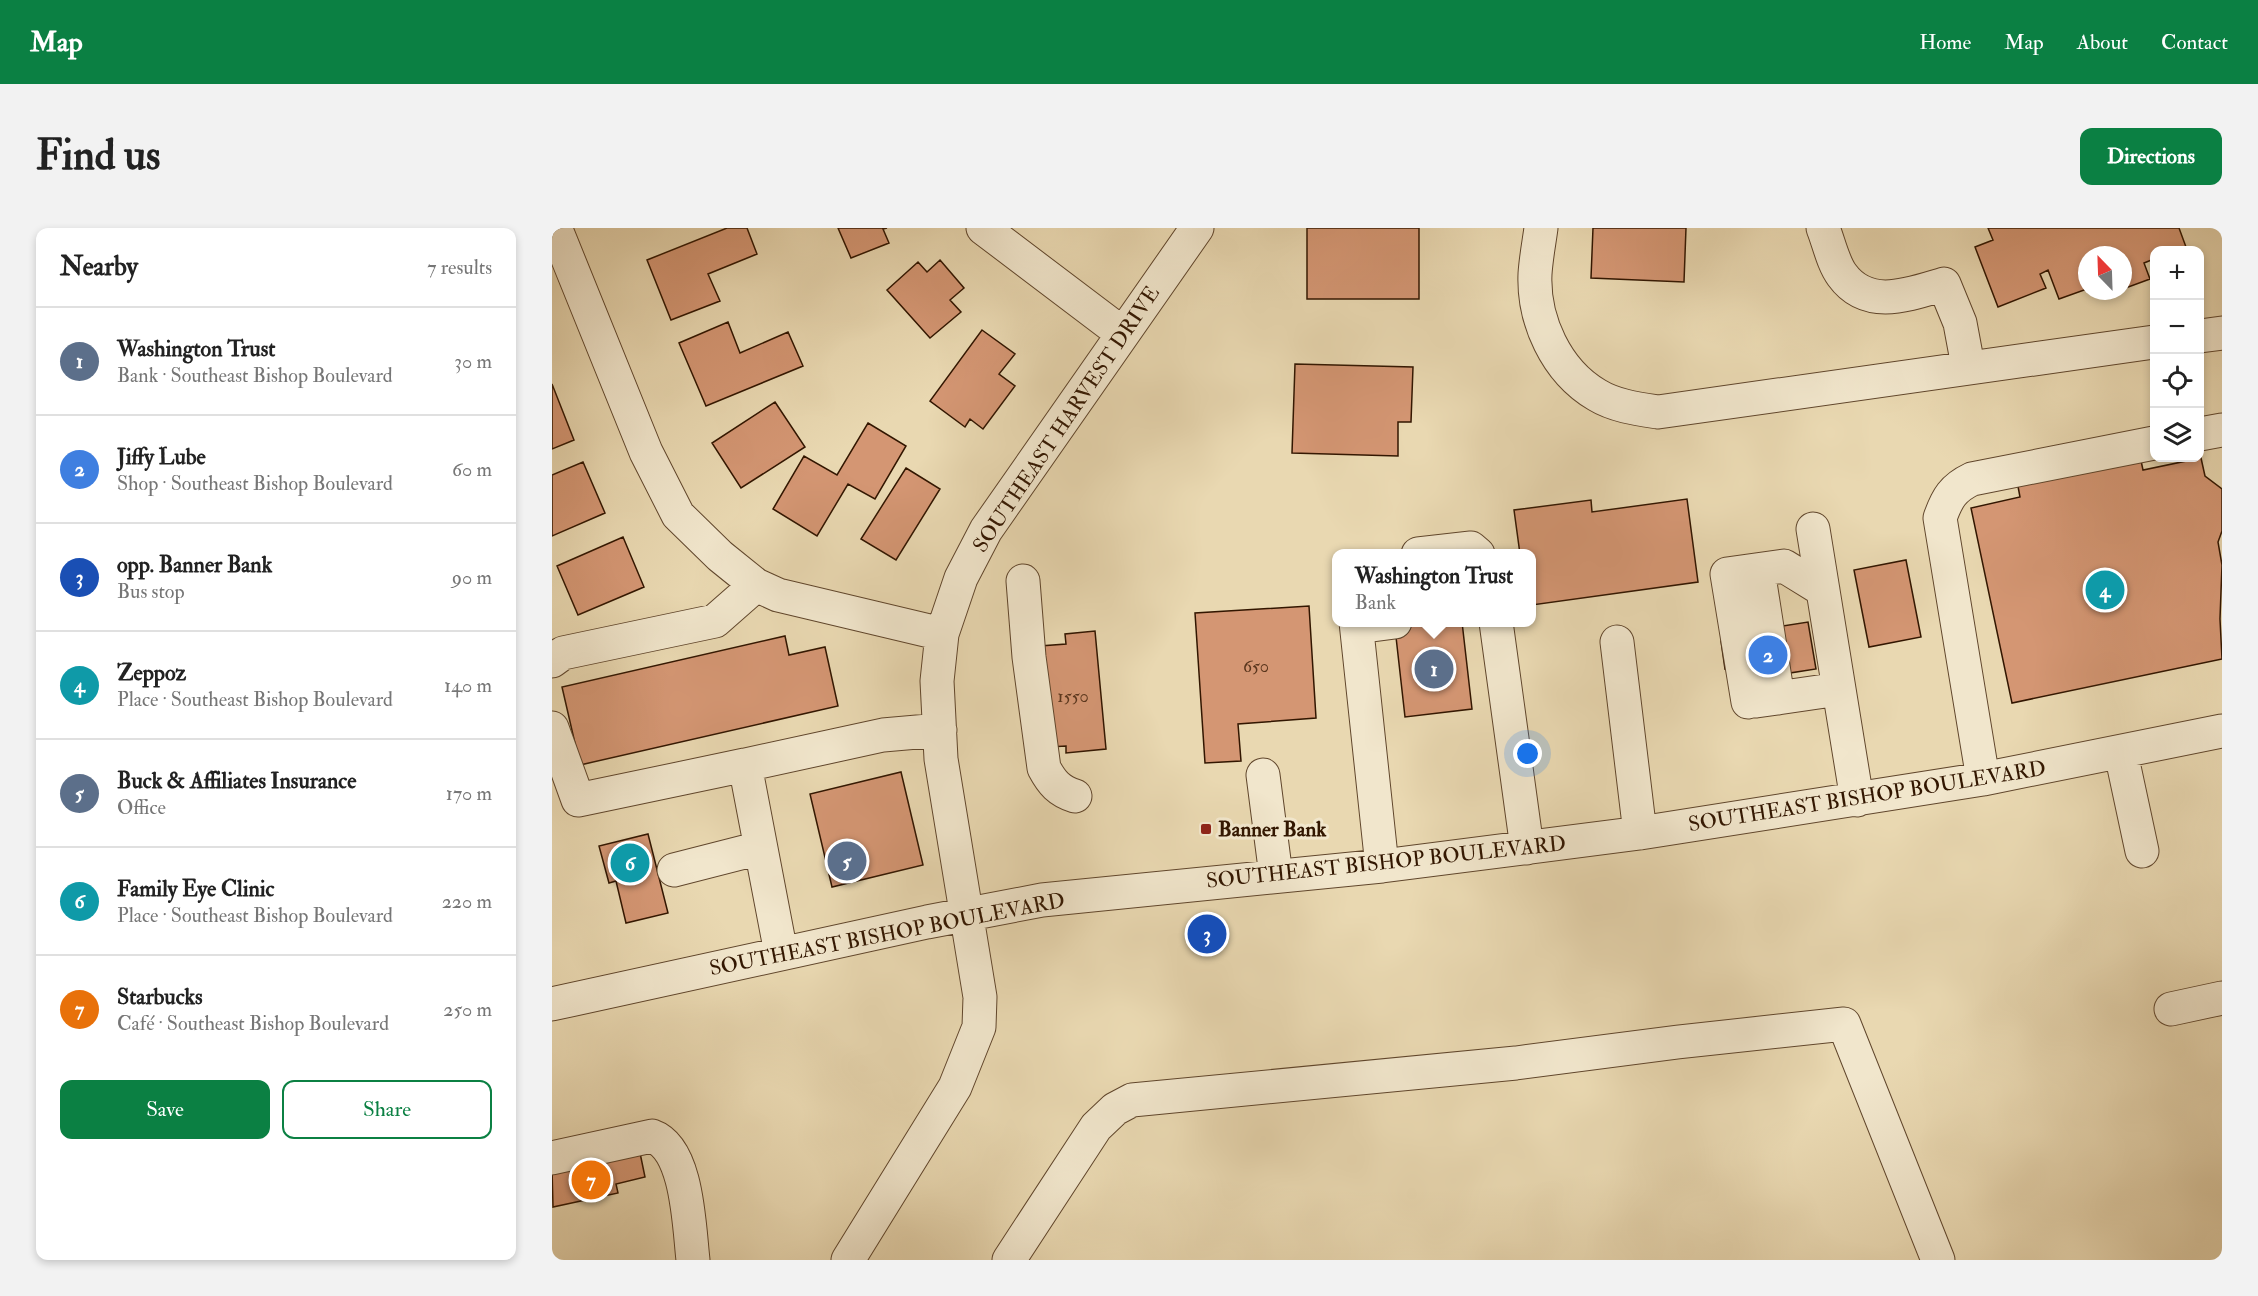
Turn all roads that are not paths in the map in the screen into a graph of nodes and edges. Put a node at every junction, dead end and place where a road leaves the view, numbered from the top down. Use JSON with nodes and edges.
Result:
{"nodes":[{"id":1,"x":983,"y":228,"type":"edge"},
{"id":2,"x":1197,"y":228,"type":"edge"},
{"id":3,"x":1541,"y":228,"type":"edge"},
{"id":4,"x":1823,"y":228,"type":"edge"},
{"id":5,"x":557,"y":232,"type":"dead end"},
{"id":6,"x":2222,"y":333,"type":"edge"},
{"id":7,"x":1123,"y":334,"type":"junction"},
{"id":8,"x":2204,"y":335,"type":"edge"},
{"id":9,"x":2150,"y":343,"type":"edge"},
{"id":10,"x":1968,"y":366,"type":"junction"},
{"id":11,"x":2222,"y":430,"type":"edge"},
{"id":12,"x":2204,"y":433,"type":"edge"},
{"id":13,"x":2150,"y":444,"type":"edge"},
{"id":14,"x":1813,"y":530,"type":"dead end"},
{"id":15,"x":1023,"y":581,"type":"dead end"},
{"id":16,"x":756,"y":585,"type":"junction"},
{"id":17,"x":1822,"y":590,"type":"junction"},
{"id":18,"x":1357,"y":627,"type":"edge"},
{"id":19,"x":1497,"y":627,"type":"edge"},
{"id":20,"x":942,"y":634,"type":"junction"},
{"id":21,"x":1617,"y":642,"type":"dead end"},
{"id":22,"x":552,"y":661,"type":"edge"},
{"id":23,"x":1839,"y":689,"type":"junction"},
{"id":24,"x":552,"y":728,"type":"edge"},
{"id":25,"x":940,"y":730,"type":"junction"},
{"id":26,"x":2222,"y":731,"type":"edge"},
{"id":27,"x":2121,"y":753,"type":"junction"},
{"id":28,"x":745,"y":765,"type":"junction"},
{"id":29,"x":1263,"y":775,"type":"dead end"},
{"id":30,"x":1983,"y":779,"type":"junction"},
{"id":31,"x":1075,"y":796,"type":"dead end"},
{"id":32,"x":1857,"y":800,"type":"junction"},
{"id":33,"x":1640,"y":833,"type":"junction"},
{"id":34,"x":760,"y":848,"type":"junction"},
{"id":35,"x":1527,"y":848,"type":"junction"},
{"id":36,"x":2142,"y":850,"type":"dead end"},
{"id":37,"x":1382,"y":866,"type":"junction"},
{"id":38,"x":674,"y":870,"type":"dead end"},
{"id":39,"x":1276,"y":876,"type":"junction"},
{"id":40,"x":966,"y":913,"type":"junction"},
{"id":41,"x":781,"y":953,"type":"junction"},
{"id":42,"x":2222,"y":998,"type":"edge"},
{"id":43,"x":552,"y":1004,"type":"edge"},
{"id":44,"x":2170,"y":1009,"type":"dead end"},
{"id":45,"x":552,"y":1158,"type":"edge"},
{"id":46,"x":692,"y":1255,"type":"edge"},
{"id":47,"x":848,"y":1260,"type":"edge"},
{"id":48,"x":1009,"y":1260,"type":"edge"},
{"id":49,"x":1938,"y":1260,"type":"edge"}],
"edges":[{"from":1,"to":7,"type":"street"},
{"from":2,"to":7,"type":"street","name":"SOUTHEAST HARVEST DRIVE"},
{"from":3,"to":10,"type":"street"},
{"from":4,"to":10,"type":"street"},
{"from":5,"to":16,"type":"street"},
{"from":6,"to":8,"type":"street"},
{"from":7,"to":20,"type":"street","name":"SOUTHEAST HARVEST DRIVE"},
{"from":9,"to":10,"type":"street"},
{"from":11,"to":12,"type":"street"},
{"from":13,"to":30,"type":"street"},
{"from":14,"to":17,"type":"street"},
{"from":15,"to":31,"type":"street"},
{"from":16,"to":20,"type":"street"},
{"from":16,"to":22,"type":"street"},
{"from":17,"to":23,"type":"street"},
{"from":17,"to":23,"type":"street"},
{"from":18,"to":37,"type":"street"},
{"from":19,"to":35,"type":"street"},
{"from":20,"to":25,"type":"street","name":"SOUTHEAST HARVEST DRIVE"},
{"from":21,"to":33,"type":"street"},
{"from":23,"to":32,"type":"street"},
{"from":24,"to":28,"type":"street"},
{"from":25,"to":28,"type":"street"},
{"from":25,"to":40,"type":"street","name":"SOUTHEAST HARVEST DRIVE"},
{"from":26,"to":27,"type":"street","name":"SOUTHEAST BISHOP BOULEVARD"},
{"from":27,"to":30,"type":"street","name":"SOUTHEAST BISHOP BOULEVARD"},
{"from":27,"to":36,"type":"street"},
{"from":28,"to":34,"type":"street"},
{"from":29,"to":39,"type":"street"},
{"from":30,"to":32,"type":"street","name":"SOUTHEAST BISHOP BOULEVARD"},
{"from":32,"to":33,"type":"street","name":"SOUTHEAST BISHOP BOULEVARD"},
{"from":33,"to":35,"type":"street","name":"SOUTHEAST BISHOP BOULEVARD"},
{"from":34,"to":38,"type":"street"},
{"from":34,"to":41,"type":"street"},
{"from":35,"to":37,"type":"street","name":"SOUTHEAST BISHOP BOULEVARD"},
{"from":37,"to":39,"type":"street","name":"SOUTHEAST BISHOP BOULEVARD"},
{"from":39,"to":40,"type":"street","name":"SOUTHEAST BISHOP BOULEVARD"},
{"from":40,"to":41,"type":"street","name":"SOUTHEAST BISHOP BOULEVARD"},
{"from":40,"to":47,"type":"street","name":"SOUTHEAST HARVEST DRIVE"},
{"from":41,"to":43,"type":"street","name":"SOUTHEAST BISHOP BOULEVARD"},
{"from":42,"to":44,"type":"street"},
{"from":45,"to":46,"type":"street"},
{"from":48,"to":49,"type":"street"}]}
